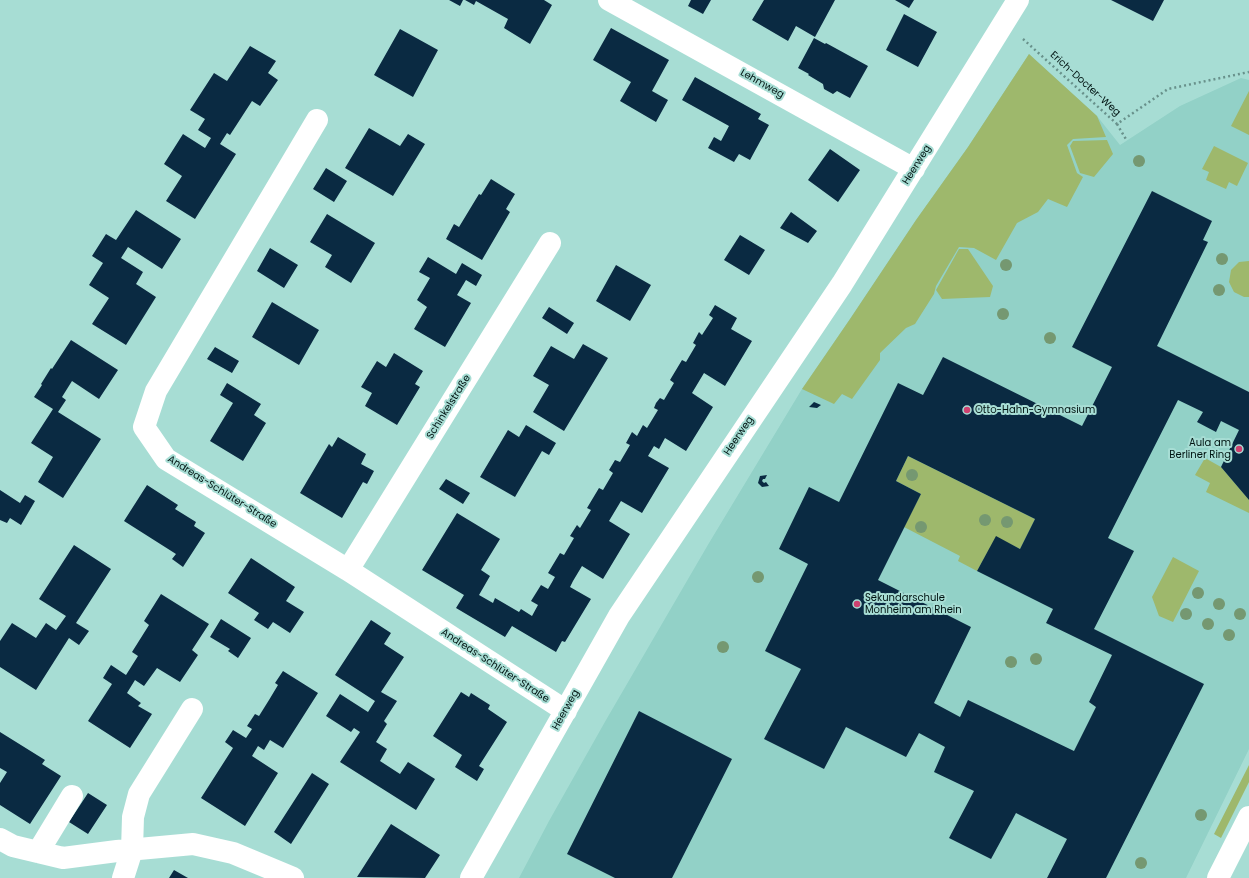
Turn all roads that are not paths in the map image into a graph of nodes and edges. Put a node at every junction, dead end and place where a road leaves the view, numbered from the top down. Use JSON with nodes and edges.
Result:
{"nodes":[{"id":1,"x":609,"y":0,"type":"edge"},
{"id":2,"x":1018,"y":0,"type":"edge"},
{"id":3,"x":316,"y":120,"type":"dead end"},
{"id":4,"x":914,"y":169,"type":"junction"},
{"id":5,"x":550,"y":243,"type":"dead end"},
{"id":6,"x":348,"y":570,"type":"junction"},
{"id":7,"x":192,"y":709,"type":"dead end"},
{"id":8,"x":566,"y":711,"type":"junction"},
{"id":9,"x":72,"y":796,"type":"dead end"},
{"id":10,"x":1249,"y":817,"type":"edge"},
{"id":11,"x":0,"y":839,"type":"edge"},
{"id":12,"x":132,"y":850,"type":"junction"},
{"id":13,"x":38,"y":852,"type":"junction"},
{"id":14,"x":123,"y":878,"type":"edge"},
{"id":15,"x":293,"y":878,"type":"edge"},
{"id":16,"x":471,"y":878,"type":"edge"},
{"id":17,"x":1218,"y":878,"type":"edge"}],
"edges":[{"from":1,"to":4,"type":"street","name":"Lehmweg"},
{"from":2,"to":4,"type":"street","name":"Heerweg"},
{"from":3,"to":6,"type":"street","name":"Andreas-Schlüter-Straße"},
{"from":4,"to":8,"type":"street","name":"Heerweg"},
{"from":5,"to":6,"type":"street","name":"Schinkelstraße"},
{"from":6,"to":8,"type":"street","name":"Andreas-Schlüter-Straße"},
{"from":7,"to":12,"type":"street"},
{"from":8,"to":16,"type":"street","name":"Heerweg"},
{"from":9,"to":13,"type":"street"},
{"from":10,"to":17,"type":"street"},
{"from":11,"to":13,"type":"street"},
{"from":12,"to":13,"type":"street"},
{"from":12,"to":14,"type":"street"},
{"from":12,"to":15,"type":"street"}]}
